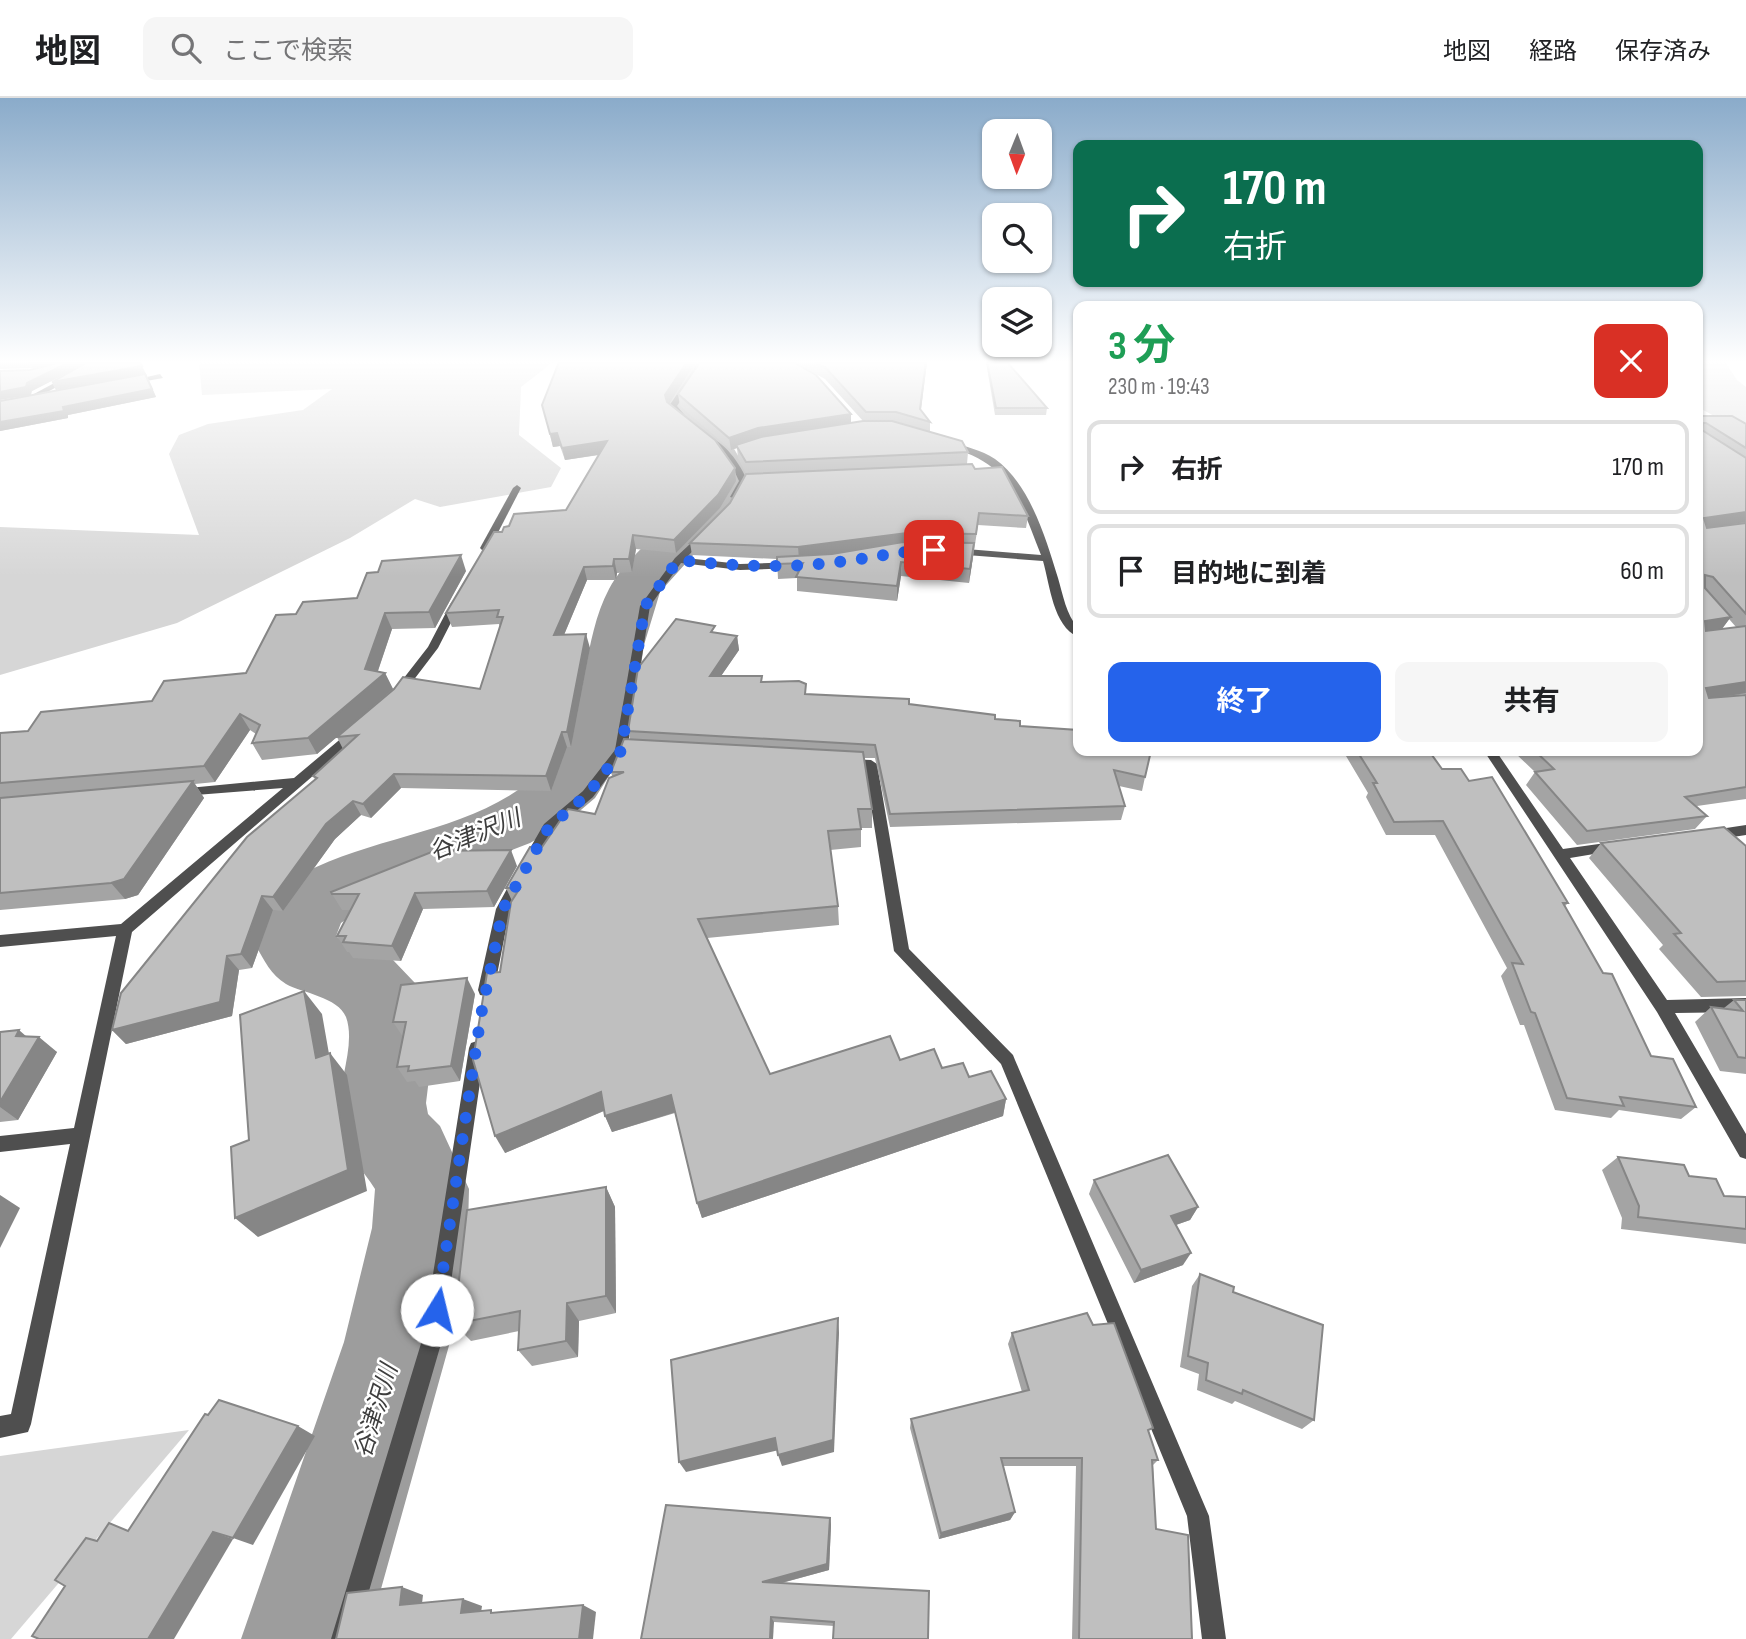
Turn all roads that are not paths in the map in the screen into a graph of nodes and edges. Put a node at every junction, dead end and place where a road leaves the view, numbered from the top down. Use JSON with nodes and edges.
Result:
{"nodes":[{"id":1,"x":706,"y":434,"type":"edge"},
{"id":2,"x":939,"y":441,"type":"edge"},
{"id":3,"x":1000,"y":469,"type":"junction"},
{"id":4,"x":988,"y":470,"type":"edge"},
{"id":5,"x":756,"y":480,"type":"edge"},
{"id":6,"x":743,"y":481,"type":"junction"},
{"id":7,"x":517,"y":488,"type":"dead end"},
{"id":8,"x":726,"y":511,"type":"edge"},
{"id":9,"x":717,"y":521,"type":"edge"},
{"id":10,"x":945,"y":551,"type":"edge"},
{"id":11,"x":1047,"y":558,"type":"junction"},
{"id":12,"x":678,"y":560,"type":"junction"},
{"id":13,"x":478,"y":562,"type":"edge"},
{"id":14,"x":811,"y":564,"type":"edge"},
{"id":15,"x":465,"y":586,"type":"edge"},
{"id":16,"x":1073,"y":629,"type":"edge"},
{"id":17,"x":385,"y":706,"type":"edge"},
{"id":18,"x":366,"y":723,"type":"edge"},
{"id":19,"x":1493,"y":756,"type":"edge"},
{"id":20,"x":830,"y":762,"type":"edge"},
{"id":21,"x":299,"y":782,"type":"junction"},
{"id":22,"x":163,"y":794,"type":"edge"},
{"id":23,"x":1746,"y":830,"type":"edge"},
{"id":24,"x":1693,"y":837,"type":"edge"},
{"id":25,"x":1628,"y":845,"type":"edge"},
{"id":26,"x":1562,"y":854,"type":"junction"},
{"id":27,"x":125,"y":929,"type":"junction"},
{"id":28,"x":0,"y":941,"type":"edge"},
{"id":29,"x":484,"y":1002,"type":"edge"},
{"id":30,"x":1746,"y":1005,"type":"edge"},
{"id":31,"x":1663,"y":1007,"type":"junction"},
{"id":32,"x":480,"y":1028,"type":"edge"},
{"id":33,"x":81,"y":1135,"type":"junction"},
{"id":34,"x":0,"y":1144,"type":"edge"},
{"id":35,"x":1746,"y":1151,"type":"edge"},
{"id":36,"x":0,"y":1427,"type":"edge"},
{"id":37,"x":343,"y":1639,"type":"edge"},
{"id":38,"x":1214,"y":1639,"type":"edge"}],
"edges":[{"from":1,"to":6,"type":"street"},
{"from":2,"to":3,"type":"street"},
{"from":3,"to":4,"type":"street"},
{"from":3,"to":11,"type":"street"},
{"from":5,"to":6,"type":"street"},
{"from":6,"to":8,"type":"street"},
{"from":7,"to":13,"type":"street"},
{"from":9,"to":12,"type":"street"},
{"from":10,"to":11,"type":"street"},
{"from":11,"to":16,"type":"street"},
{"from":12,"to":14,"type":"street"},
{"from":12,"to":29,"type":"street"},
{"from":15,"to":17,"type":"street"},
{"from":18,"to":21,"type":"street"},
{"from":19,"to":26,"type":"street"},
{"from":20,"to":38,"type":"street"},
{"from":21,"to":22,"type":"street"},
{"from":21,"to":27,"type":"street"},
{"from":23,"to":24,"type":"street"},
{"from":25,"to":26,"type":"street"},
{"from":26,"to":31,"type":"street"},
{"from":27,"to":28,"type":"street"},
{"from":27,"to":33,"type":"street"},
{"from":30,"to":31,"type":"street"},
{"from":31,"to":35,"type":"street"},
{"from":32,"to":37,"type":"street"},
{"from":33,"to":34,"type":"street"},
{"from":33,"to":36,"type":"street"}]}
